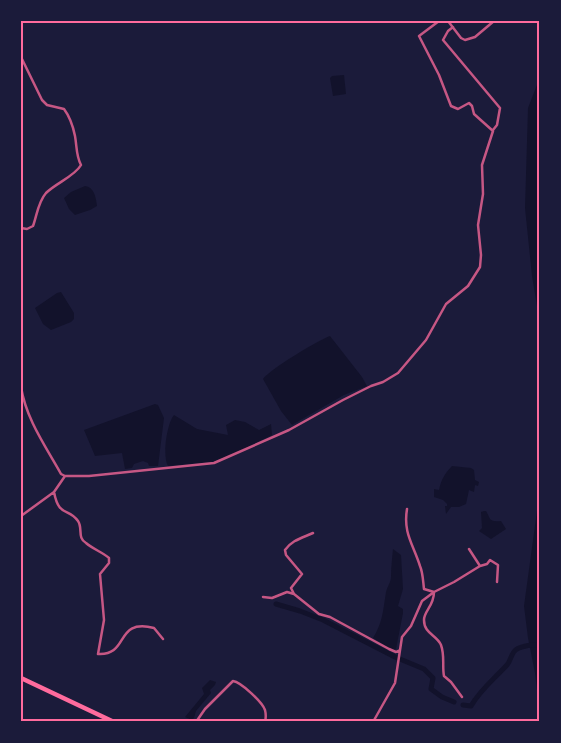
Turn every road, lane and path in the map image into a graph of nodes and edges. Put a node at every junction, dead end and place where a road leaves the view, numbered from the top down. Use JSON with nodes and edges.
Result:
{"nodes":[{"id":1,"x":439,"y":21,"type":"edge"},
{"id":2,"x":448,"y":21,"type":"edge"},
{"id":3,"x":494,"y":21,"type":"edge"},
{"id":4,"x":490,"y":23,"type":"edge"},
{"id":5,"x":453,"y":27,"type":"junction"},
{"id":6,"x":21,"y":57,"type":"edge"},
{"id":7,"x":493,"y":131,"type":"junction"},
{"id":8,"x":21,"y":228,"type":"edge"},
{"id":9,"x":21,"y":387,"type":"edge"},
{"id":10,"x":65,"y":476,"type":"junction"},
{"id":11,"x":54,"y":492,"type":"junction"},
{"id":12,"x":408,"y":508,"type":"dead end"},
{"id":13,"x":21,"y":516,"type":"edge"},
{"id":14,"x":313,"y":533,"type":"dead end"},
{"id":15,"x":468,"y":549,"type":"dead end"},
{"id":16,"x":480,"y":566,"type":"junction"},
{"id":17,"x":497,"y":582,"type":"dead end"},
{"id":18,"x":434,"y":592,"type":"junction"},
{"id":19,"x":294,"y":594,"type":"junction"},
{"id":20,"x":263,"y":597,"type":"dead end"},
{"id":21,"x":163,"y":639,"type":"dead end"},
{"id":22,"x":400,"y":650,"type":"junction"},
{"id":23,"x":21,"y":678,"type":"edge"},
{"id":24,"x":462,"y":697,"type":"dead end"},
{"id":25,"x":114,"y":722,"type":"edge"},
{"id":26,"x":196,"y":722,"type":"edge"},
{"id":27,"x":265,"y":722,"type":"edge"},
{"id":28,"x":373,"y":722,"type":"edge"}],
"edges":[{"from":1,"to":7,"type":"street"},
{"from":2,"to":5,"type":"street"},
{"from":3,"to":4,"type":"street"},
{"from":4,"to":5,"type":"street"},
{"from":5,"to":7,"type":"street"},
{"from":6,"to":8,"type":"street"},
{"from":7,"to":10,"type":"street"},
{"from":9,"to":10,"type":"street"},
{"from":10,"to":11,"type":"street"},
{"from":11,"to":13,"type":"street"},
{"from":11,"to":21,"type":"street"},
{"from":12,"to":18,"type":"street"},
{"from":14,"to":19,"type":"street"},
{"from":15,"to":16,"type":"street"},
{"from":16,"to":17,"type":"street"},
{"from":16,"to":18,"type":"street"},
{"from":18,"to":22,"type":"street"},
{"from":18,"to":24,"type":"street"},
{"from":19,"to":20,"type":"street"},
{"from":19,"to":22,"type":"street"},
{"from":22,"to":28,"type":"street"},
{"from":23,"to":25,"type":"highway"},
{"from":26,"to":27,"type":"street"}]}
